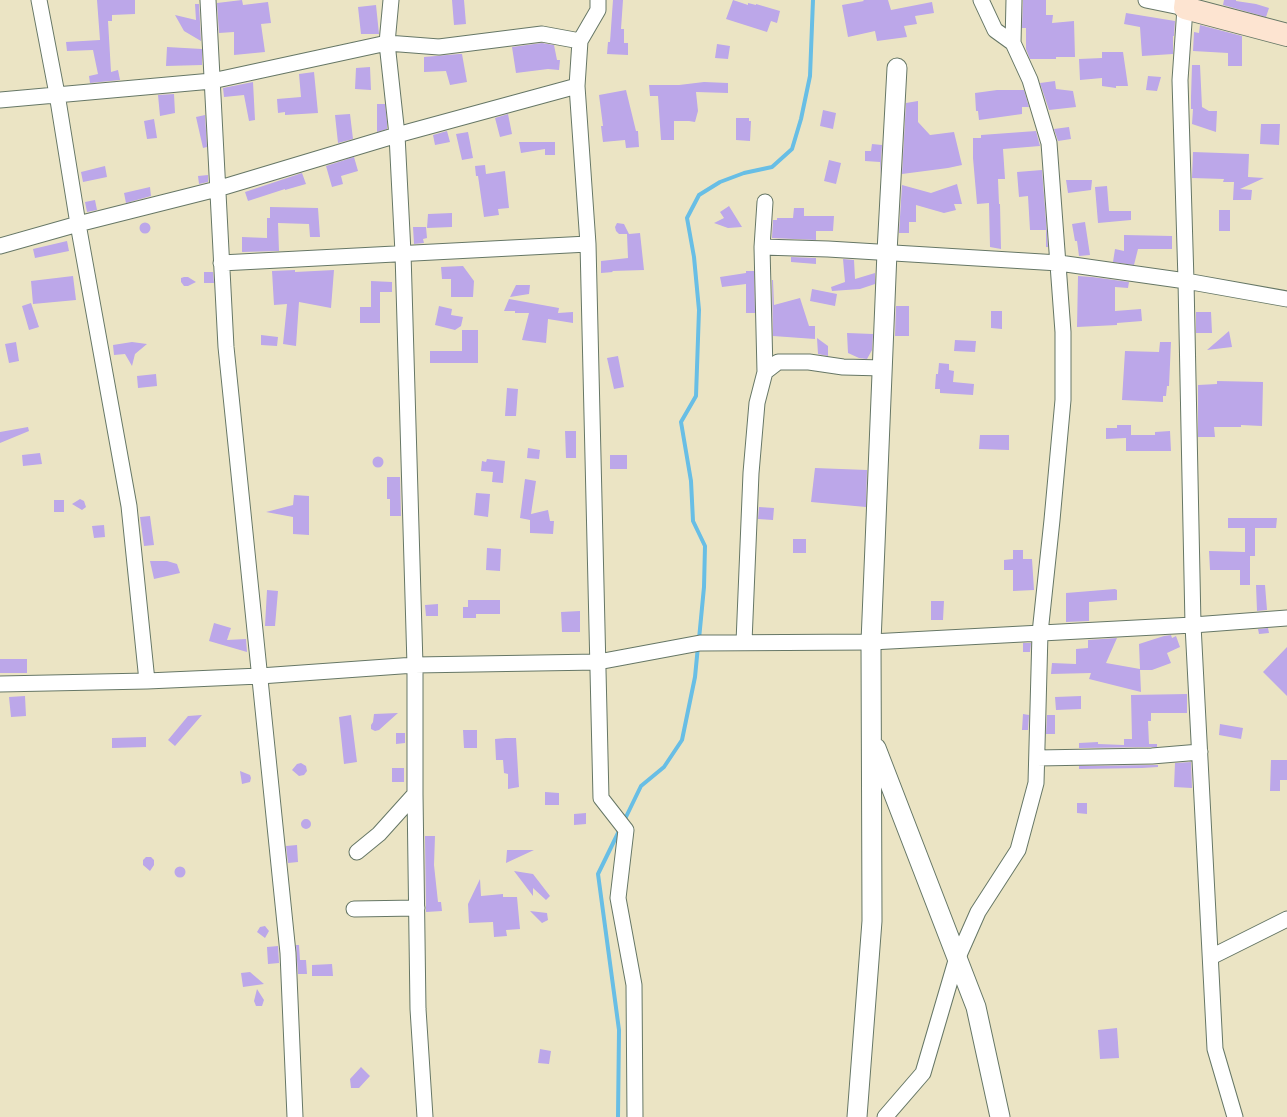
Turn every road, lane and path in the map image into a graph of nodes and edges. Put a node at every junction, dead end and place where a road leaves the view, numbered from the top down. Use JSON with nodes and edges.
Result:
{"nodes":[{"id":1,"x":39,"y":0,"type":"edge"},
{"id":2,"x":208,"y":0,"type":"edge"},
{"id":3,"x":391,"y":0,"type":"edge"},
{"id":4,"x":598,"y":0,"type":"edge"},
{"id":5,"x":981,"y":0,"type":"edge"},
{"id":6,"x":1014,"y":0,"type":"edge"},
{"id":7,"x":1146,"y":0,"type":"edge"},
{"id":8,"x":1185,"y":4,"type":"edge"},
{"id":9,"x":1287,"y":35,"type":"edge"},
{"id":10,"x":580,"y":41,"type":"junction"},
{"id":11,"x":387,"y":43,"type":"junction"},
{"id":12,"x":1013,"y":44,"type":"junction"},
{"id":13,"x":897,"y":68,"type":"dead end"},
{"id":14,"x":212,"y":81,"type":"junction"},
{"id":15,"x":577,"y":86,"type":"junction"},
{"id":16,"x":57,"y":94,"type":"junction"},
{"id":17,"x":0,"y":100,"type":"edge"},
{"id":18,"x":397,"y":135,"type":"junction"},
{"id":19,"x":217,"y":189,"type":"junction"},
{"id":20,"x":765,"y":202,"type":"dead end"},
{"id":21,"x":78,"y":224,"type":"junction"},
{"id":22,"x":588,"y":244,"type":"junction"},
{"id":23,"x":0,"y":246,"type":"edge"},
{"id":24,"x":762,"y":248,"type":"junction"},
{"id":25,"x":888,"y":252,"type":"junction"},
{"id":26,"x":403,"y":253,"type":"junction"},
{"id":27,"x":221,"y":262,"type":"junction"},
{"id":28,"x":1059,"y":263,"type":"junction"},
{"id":29,"x":1186,"y":281,"type":"junction"},
{"id":30,"x":1287,"y":299,"type":"edge"},
{"id":31,"x":883,"y":368,"type":"junction"},
{"id":32,"x":765,"y":372,"type":"junction"},
{"id":33,"x":1287,"y":618,"type":"edge"},
{"id":34,"x":1193,"y":625,"type":"junction"},
{"id":35,"x":1040,"y":633,"type":"junction"},
{"id":36,"x":744,"y":642,"type":"junction"},
{"id":37,"x":871,"y":642,"type":"junction"},
{"id":38,"x":598,"y":662,"type":"junction"},
{"id":39,"x":415,"y":665,"type":"junction"},
{"id":40,"x":260,"y":676,"type":"junction"},
{"id":41,"x":147,"y":681,"type":"junction"},
{"id":42,"x":0,"y":684,"type":"edge"},
{"id":43,"x":872,"y":737,"type":"junction"},
{"id":44,"x":1200,"y":752,"type":"junction"},
{"id":45,"x":1037,"y":758,"type":"junction"},
{"id":46,"x":415,"y":794,"type":"junction"},
{"id":47,"x":357,"y":852,"type":"dead end"},
{"id":48,"x":417,"y":908,"type":"junction"},
{"id":49,"x":354,"y":909,"type":"dead end"},
{"id":50,"x":1287,"y":919,"type":"edge"},
{"id":51,"x":1211,"y":957,"type":"junction"},
{"id":52,"x":957,"y":958,"type":"junction"},
{"id":53,"x":295,"y":1117,"type":"edge"},
{"id":54,"x":425,"y":1117,"type":"edge"},
{"id":55,"x":635,"y":1117,"type":"edge"},
{"id":56,"x":857,"y":1117,"type":"edge"},
{"id":57,"x":885,"y":1117,"type":"edge"},
{"id":58,"x":1000,"y":1117,"type":"edge"},
{"id":59,"x":1235,"y":1117,"type":"edge"}],
"edges":[{"from":1,"to":16,"type":"street"},
{"from":2,"to":14,"type":"street"},
{"from":3,"to":11,"type":"street"},
{"from":4,"to":10,"type":"street"},
{"from":5,"to":12,"type":"street"},
{"from":6,"to":12,"type":"street"},
{"from":7,"to":8,"type":"street"},
{"from":8,"to":9,"type":"main road"},
{"from":8,"to":29,"type":"street"},
{"from":10,"to":11,"type":"street"},
{"from":10,"to":15,"type":"street"},
{"from":11,"to":14,"type":"street"},
{"from":11,"to":18,"type":"street"},
{"from":12,"to":28,"type":"street"},
{"from":13,"to":25,"type":"street"},
{"from":14,"to":16,"type":"street"},
{"from":14,"to":19,"type":"street"},
{"from":15,"to":18,"type":"street"},
{"from":15,"to":22,"type":"street"},
{"from":16,"to":17,"type":"street"},
{"from":16,"to":21,"type":"street"},
{"from":18,"to":19,"type":"street"},
{"from":18,"to":26,"type":"street"},
{"from":19,"to":21,"type":"street"},
{"from":19,"to":27,"type":"street"},
{"from":20,"to":24,"type":"street"},
{"from":21,"to":23,"type":"street"},
{"from":21,"to":41,"type":"street"},
{"from":22,"to":26,"type":"street"},
{"from":22,"to":38,"type":"street"},
{"from":24,"to":25,"type":"street"},
{"from":24,"to":32,"type":"street"},
{"from":25,"to":28,"type":"street"},
{"from":25,"to":31,"type":"street"},
{"from":26,"to":27,"type":"street"},
{"from":26,"to":39,"type":"street"},
{"from":27,"to":40,"type":"street"},
{"from":28,"to":29,"type":"street"},
{"from":28,"to":35,"type":"street"},
{"from":29,"to":30,"type":"street"},
{"from":29,"to":34,"type":"street"},
{"from":31,"to":32,"type":"street"},
{"from":31,"to":37,"type":"street"},
{"from":32,"to":36,"type":"street"},
{"from":33,"to":34,"type":"street"},
{"from":34,"to":35,"type":"street"},
{"from":34,"to":44,"type":"street"},
{"from":35,"to":37,"type":"street"},
{"from":35,"to":45,"type":"street"},
{"from":36,"to":37,"type":"street"},
{"from":36,"to":38,"type":"street"},
{"from":37,"to":43,"type":"street"},
{"from":38,"to":39,"type":"street"},
{"from":38,"to":55,"type":"street"},
{"from":39,"to":40,"type":"street"},
{"from":39,"to":46,"type":"street"},
{"from":40,"to":41,"type":"street"},
{"from":40,"to":53,"type":"street"},
{"from":41,"to":42,"type":"street"},
{"from":43,"to":52,"type":"street"},
{"from":43,"to":56,"type":"street"},
{"from":44,"to":45,"type":"street"},
{"from":44,"to":51,"type":"street"},
{"from":45,"to":52,"type":"street"},
{"from":46,"to":47,"type":"street"},
{"from":46,"to":48,"type":"street"},
{"from":48,"to":49,"type":"street"},
{"from":48,"to":54,"type":"street"},
{"from":50,"to":51,"type":"street"},
{"from":51,"to":59,"type":"street"},
{"from":52,"to":57,"type":"street"},
{"from":52,"to":58,"type":"street"}]}
